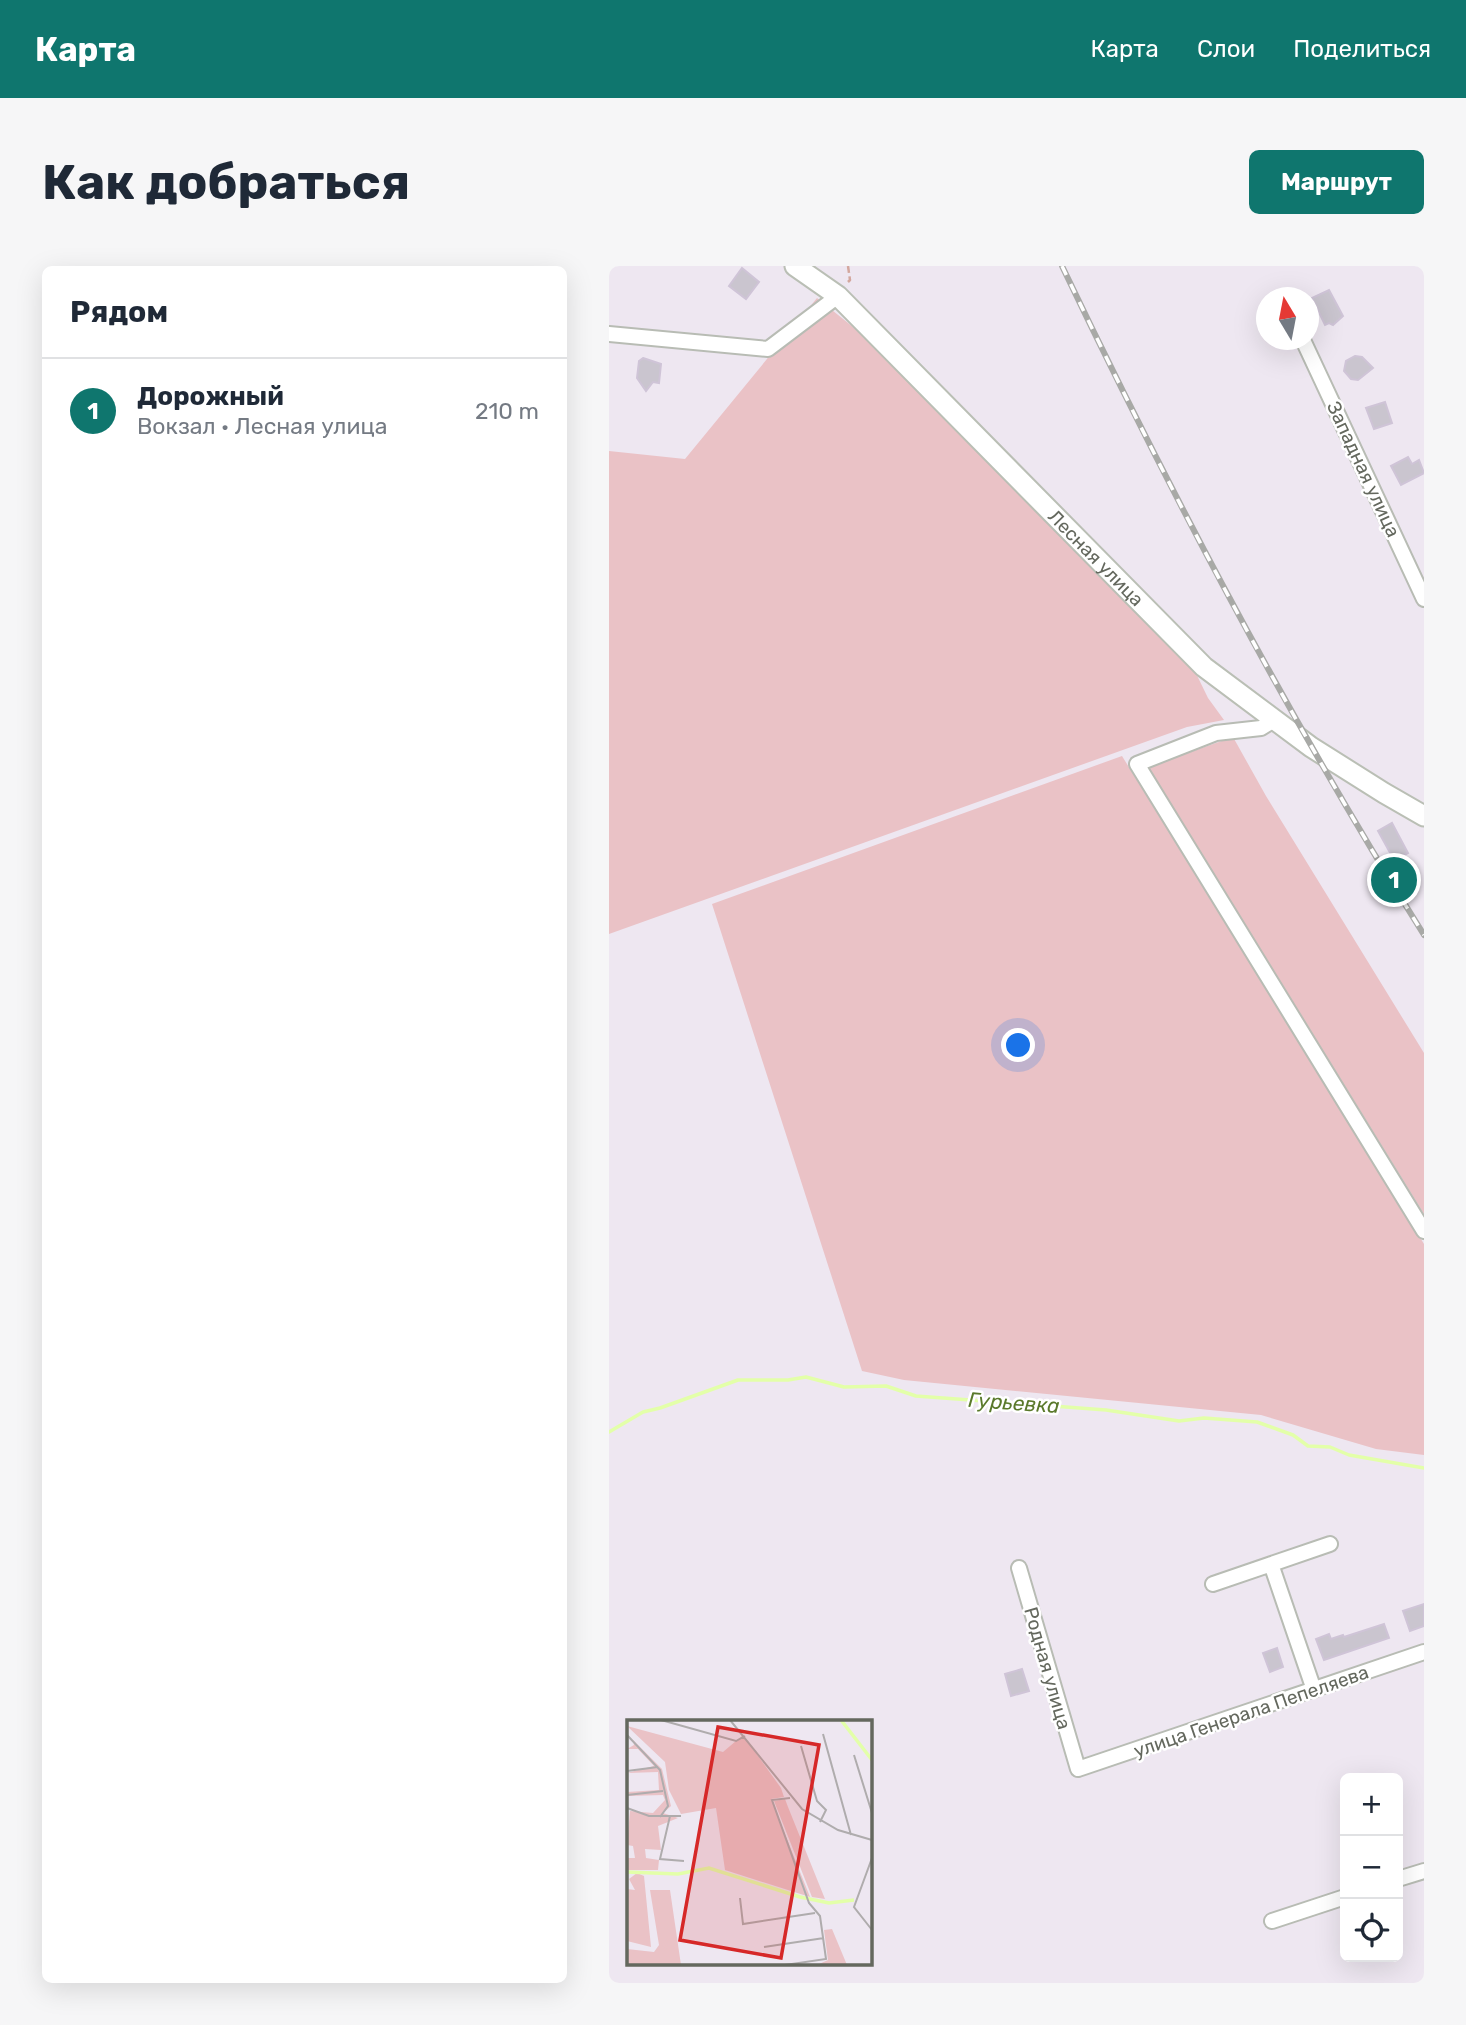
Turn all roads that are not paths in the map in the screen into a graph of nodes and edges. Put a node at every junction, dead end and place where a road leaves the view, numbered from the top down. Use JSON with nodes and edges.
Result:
{"nodes":[{"id":1,"x":795,"y":266,"type":"edge"},
{"id":2,"x":838,"y":296,"type":"junction"},
{"id":3,"x":609,"y":334,"type":"edge"},
{"id":4,"x":1308,"y":350,"type":"edge"},
{"id":5,"x":1424,"y":599,"type":"edge"},
{"id":6,"x":1273,"y":720,"type":"junction"},
{"id":7,"x":1424,"y":816,"type":"edge"},
{"id":8,"x":1424,"y":1231,"type":"edge"},
{"id":9,"x":1331,"y":1544,"type":"dead end"},
{"id":10,"x":1271,"y":1564,"type":"junction"},
{"id":11,"x":1019,"y":1568,"type":"dead end"},
{"id":12,"x":1213,"y":1584,"type":"dead end"},
{"id":13,"x":1424,"y":1653,"type":"edge"},
{"id":14,"x":1314,"y":1690,"type":"junction"},
{"id":15,"x":1078,"y":1769,"type":"joint"},
{"id":16,"x":1424,"y":1871,"type":"edge"},
{"id":17,"x":1403,"y":1877,"type":"edge"},
{"id":18,"x":1340,"y":1899,"type":"edge"},
{"id":19,"x":1272,"y":1921,"type":"dead end"}],
"edges":[{"from":1,"to":2,"type":"street","name":"Лесная улица"},
{"from":2,"to":3,"type":"street"},
{"from":2,"to":6,"type":"street","name":"Лесная улица"},
{"from":4,"to":5,"type":"street","name":"Западная улица"},
{"from":6,"to":7,"type":"street","name":"Лесная улица"},
{"from":6,"to":8,"type":"street"},
{"from":9,"to":10,"type":"street"},
{"from":10,"to":12,"type":"street"},
{"from":10,"to":14,"type":"street"},
{"from":11,"to":15,"type":"street","name":"Родная улица"},
{"from":13,"to":14,"type":"street","name":"улица Генерала Пепеляева"},
{"from":14,"to":15,"type":"street","name":"улица Генерала Пепеляева"},
{"from":16,"to":17,"type":"street"},
{"from":18,"to":19,"type":"street"}]}
